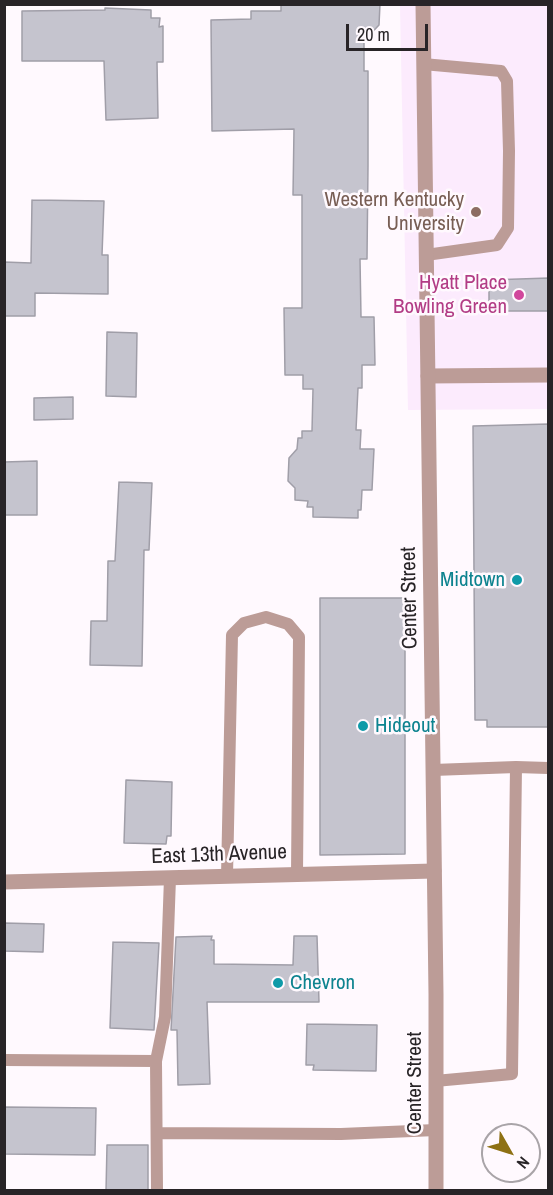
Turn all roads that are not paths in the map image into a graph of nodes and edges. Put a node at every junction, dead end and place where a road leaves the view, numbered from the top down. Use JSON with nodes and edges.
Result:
{"nodes":[{"id":1,"x":423,"y":4,"type":"edge"},
{"id":2,"x":423,"y":64,"type":"junction"},
{"id":3,"x":426,"y":255,"type":"junction"},
{"id":4,"x":549,"y":375,"type":"edge"},
{"id":5,"x":428,"y":376,"type":"junction"},
{"id":6,"x":516,"y":767,"type":"junction"},
{"id":7,"x":549,"y":768,"type":"edge"},
{"id":8,"x":433,"y":770,"type":"junction"},
{"id":9,"x":434,"y":871,"type":"junction"},
{"id":10,"x":297,"y":874,"type":"junction"},
{"id":11,"x":227,"y":876,"type":"junction"},
{"id":12,"x":170,"y":878,"type":"junction"},
{"id":13,"x":4,"y":882,"type":"edge"},
{"id":14,"x":4,"y":1060,"type":"edge"},
{"id":15,"x":156,"y":1061,"type":"junction"},
{"id":16,"x":435,"y":1081,"type":"junction"},
{"id":17,"x":436,"y":1130,"type":"junction"},
{"id":18,"x":158,"y":1133,"type":"junction"},
{"id":19,"x":157,"y":1191,"type":"edge"},
{"id":20,"x":436,"y":1191,"type":"edge"}],
"edges":[{"from":1,"to":2,"type":"street","name":"Center Street"},
{"from":2,"to":3,"type":"street","name":"Center Street"},
{"from":2,"to":3,"type":"lane"},
{"from":3,"to":5,"type":"street","name":"Center Street"},
{"from":4,"to":5,"type":"street"},
{"from":5,"to":8,"type":"street","name":"Center Street"},
{"from":6,"to":7,"type":"lane"},
{"from":6,"to":8,"type":"lane"},
{"from":6,"to":16,"type":"lane"},
{"from":8,"to":9,"type":"street","name":"Center Street"},
{"from":9,"to":10,"type":"street","name":"East 13th Avenue"},
{"from":9,"to":16,"type":"street","name":"Center Street"},
{"from":10,"to":11,"type":"street","name":"East 13th Avenue"},
{"from":10,"to":11,"type":"lane"},
{"from":11,"to":12,"type":"street","name":"East 13th Avenue"},
{"from":12,"to":13,"type":"street","name":"East 13th Avenue"},
{"from":12,"to":15,"type":"lane"},
{"from":14,"to":15,"type":"lane"},
{"from":15,"to":18,"type":"lane"},
{"from":16,"to":17,"type":"street","name":"Center Street"},
{"from":17,"to":18,"type":"lane"},
{"from":17,"to":20,"type":"street","name":"Center Street"},
{"from":18,"to":19,"type":"lane"}]}
